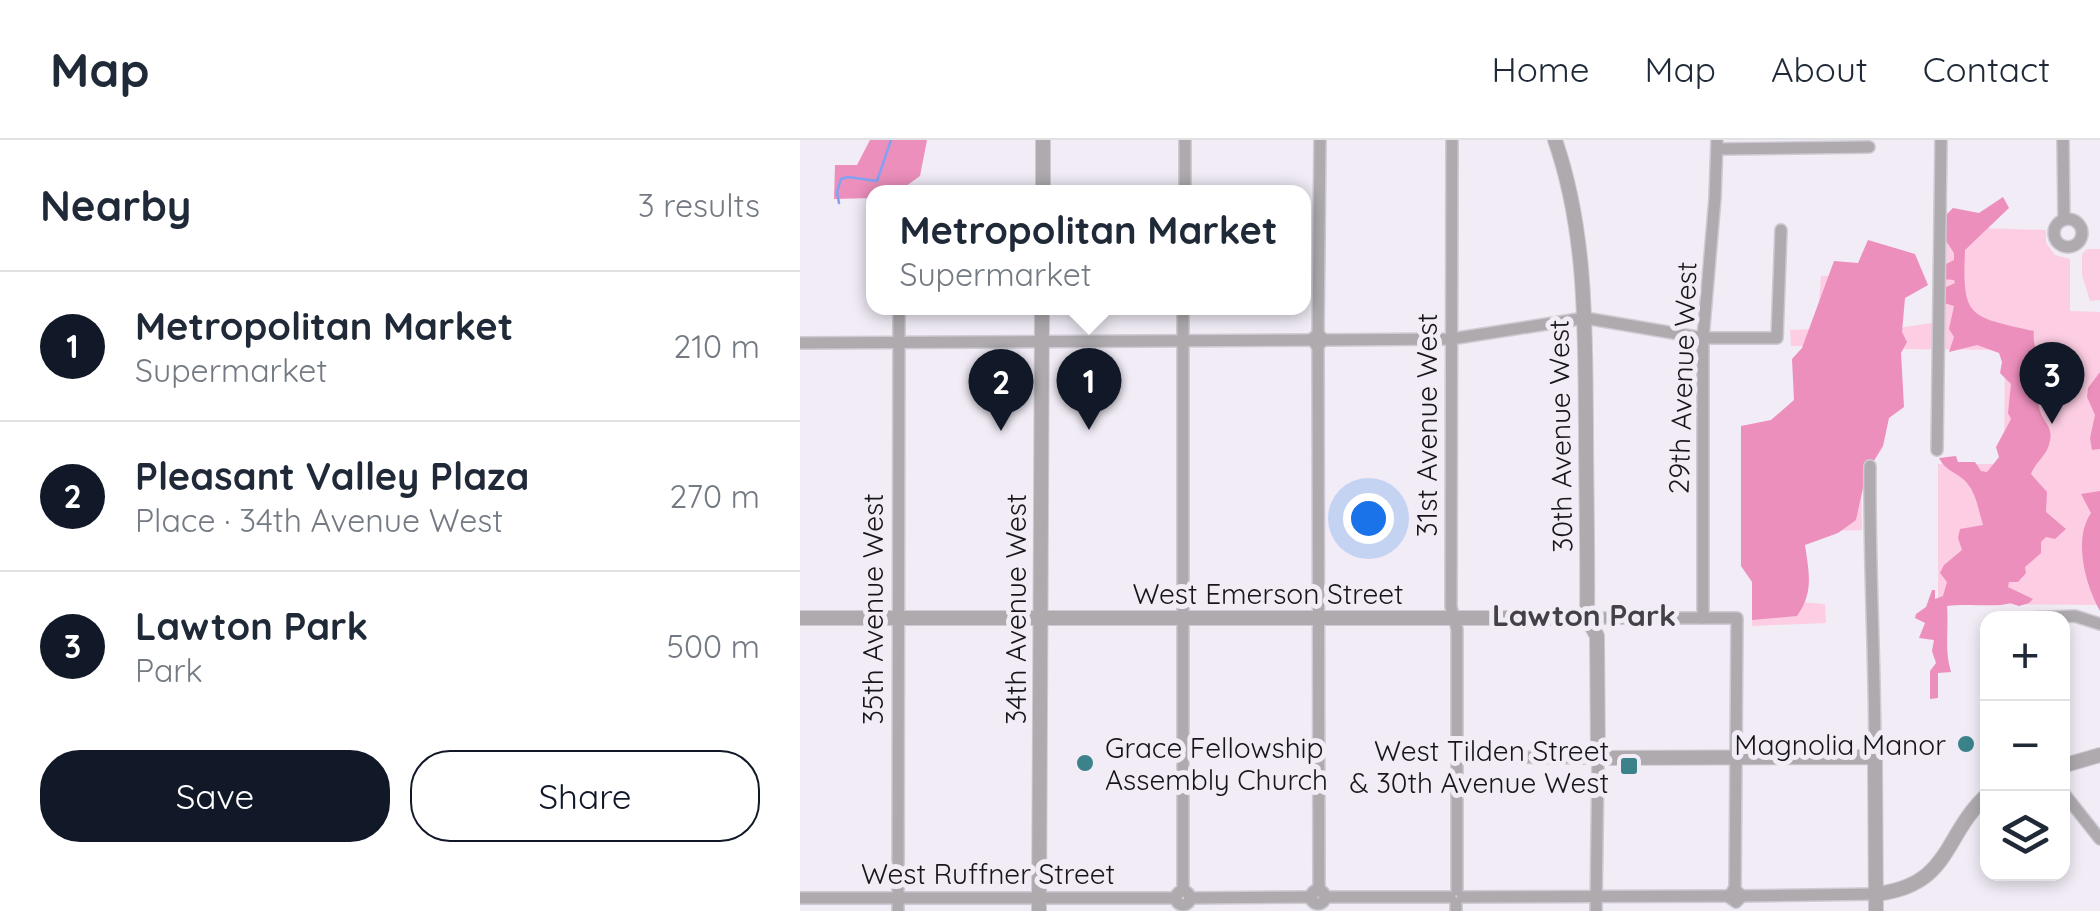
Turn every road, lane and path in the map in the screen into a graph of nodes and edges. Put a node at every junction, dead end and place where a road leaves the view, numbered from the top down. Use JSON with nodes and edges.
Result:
{"nodes":[{"id":1,"x":1043,"y":140,"type":"edge"},
{"id":2,"x":1186,"y":140,"type":"edge"},
{"id":3,"x":1320,"y":140,"type":"edge"},
{"id":4,"x":1452,"y":140,"type":"edge"},
{"id":5,"x":1555,"y":140,"type":"edge"},
{"id":6,"x":1941,"y":140,"type":"edge"},
{"id":7,"x":2063,"y":140,"type":"edge"},
{"id":8,"x":1717,"y":145,"type":"edge"},
{"id":9,"x":1869,"y":147,"type":"dead end"},
{"id":10,"x":1043,"y":185,"type":"edge"},
{"id":11,"x":1185,"y":185,"type":"edge"},
{"id":12,"x":2064,"y":220,"type":"dead end"},
{"id":13,"x":1782,"y":230,"type":"dead end"},
{"id":14,"x":899,"y":315,"type":"edge"},
{"id":15,"x":1042,"y":315,"type":"edge"},
{"id":16,"x":1184,"y":315,"type":"edge"},
{"id":17,"x":1585,"y":318,"type":"junction"},
{"id":18,"x":1703,"y":338,"type":"junction"},
{"id":19,"x":1451,"y":339,"type":"junction"},
{"id":20,"x":1183,"y":340,"type":"junction"},
{"id":21,"x":1318,"y":340,"type":"junction"},
{"id":22,"x":1042,"y":341,"type":"junction"},
{"id":23,"x":899,"y":342,"type":"junction"},
{"id":24,"x":800,"y":343,"type":"edge"},
{"id":25,"x":1938,"y":450,"type":"dead end"},
{"id":26,"x":1870,"y":466,"type":"dead end"},
{"id":27,"x":2070,"y":616,"type":"edge"},
{"id":28,"x":1454,"y":617,"type":"junction"},
{"id":29,"x":800,"y":618,"type":"edge"},
{"id":30,"x":896,"y":618,"type":"junction"},
{"id":31,"x":1040,"y":618,"type":"junction"},
{"id":32,"x":1184,"y":618,"type":"junction"},
{"id":33,"x":1318,"y":618,"type":"junction"},
{"id":34,"x":1586,"y":618,"type":"junction"},
{"id":35,"x":1703,"y":618,"type":"junction"},
{"id":36,"x":2100,"y":624,"type":"edge"},
{"id":37,"x":2100,"y":755,"type":"edge"},
{"id":38,"x":1508,"y":757,"type":"dead end"},
{"id":39,"x":1875,"y":757,"type":"junction"},
{"id":40,"x":1598,"y":758,"type":"junction"},
{"id":41,"x":1736,"y":758,"type":"junction"},
{"id":42,"x":2070,"y":764,"type":"edge"},
{"id":43,"x":2070,"y":801,"type":"edge"},
{"id":44,"x":1980,"y":802,"type":"edge"},
{"id":45,"x":2100,"y":839,"type":"edge"},
{"id":46,"x":1876,"y":894,"type":"junction"},
{"id":47,"x":1596,"y":896,"type":"junction"},
{"id":48,"x":800,"y":898,"type":"edge"},
{"id":49,"x":1736,"y":899,"type":"edge"},
{"id":50,"x":1319,"y":900,"type":"edge"},
{"id":51,"x":1456,"y":900,"type":"edge"},
{"id":52,"x":1183,"y":901,"type":"edge"},
{"id":53,"x":1039,"y":904,"type":"edge"},
{"id":54,"x":898,"y":905,"type":"edge"},
{"id":55,"x":1596,"y":911,"type":"edge"},
{"id":56,"x":1876,"y":911,"type":"edge"}],
"edges":[{"from":1,"to":10,"type":"street"},
{"from":2,"to":11,"type":"street"},
{"from":3,"to":21,"type":"street"},
{"from":4,"to":19,"type":"street","name":"31st Avenue West"},
{"from":5,"to":17,"type":"street","name":"30th Avenue West"},
{"from":6,"to":25,"type":"street"},
{"from":7,"to":12,"type":"street"},
{"from":8,"to":9,"type":"street"},
{"from":8,"to":18,"type":"street","name":"29th Avenue West"},
{"from":13,"to":18,"type":"street"},
{"from":14,"to":23,"type":"street","name":"35th Avenue West"},
{"from":15,"to":22,"type":"street","name":"34th Avenue West"},
{"from":16,"to":20,"type":"street"},
{"from":17,"to":18,"type":"street"},
{"from":17,"to":19,"type":"street"},
{"from":17,"to":34,"type":"street","name":"30th Avenue West"},
{"from":18,"to":35,"type":"street","name":"29th Avenue West"},
{"from":19,"to":21,"type":"street"},
{"from":19,"to":28,"type":"street","name":"31st Avenue West"},
{"from":20,"to":21,"type":"street"},
{"from":20,"to":22,"type":"street"},
{"from":20,"to":32,"type":"street"},
{"from":21,"to":33,"type":"street"},
{"from":22,"to":23,"type":"street"},
{"from":22,"to":31,"type":"street","name":"34th Avenue West"},
{"from":23,"to":24,"type":"street"},
{"from":23,"to":30,"type":"street","name":"35th Avenue West"},
{"from":26,"to":39,"type":"street"},
{"from":27,"to":36,"type":"street"},
{"from":28,"to":33,"type":"street","name":"West Emerson Street"},
{"from":28,"to":34,"type":"street","name":"West Emerson Street"},
{"from":28,"to":51,"type":"street","name":"31st Avenue West"},
{"from":29,"to":30,"type":"street","name":"West Emerson Street"},
{"from":30,"to":31,"type":"street","name":"West Emerson Street"},
{"from":30,"to":54,"type":"street","name":"35th Avenue West"},
{"from":31,"to":32,"type":"street","name":"West Emerson Street"},
{"from":31,"to":53,"type":"street","name":"34th Avenue West"},
{"from":32,"to":33,"type":"street","name":"West Emerson Street"},
{"from":32,"to":52,"type":"street"},
{"from":33,"to":50,"type":"street"},
{"from":34,"to":35,"type":"street","name":"West Emerson Street"},
{"from":34,"to":40,"type":"street","name":"30th Avenue West"},
{"from":35,"to":41,"type":"street","name":"West Emerson Street"},
{"from":37,"to":42,"type":"street"},
{"from":38,"to":40,"type":"street"},
{"from":39,"to":41,"type":"street"},
{"from":39,"to":46,"type":"street"},
{"from":40,"to":41,"type":"street"},
{"from":40,"to":47,"type":"street","name":"30th Avenue West"},
{"from":41,"to":49,"type":"street"},
{"from":43,"to":45,"type":"street"},
{"from":44,"to":46,"type":"street"},
{"from":46,"to":49,"type":"street","name":"West Ruffner Street"},
{"from":46,"to":56,"type":"street"},
{"from":47,"to":49,"type":"street","name":"West Ruffner Street"},
{"from":47,"to":51,"type":"street","name":"West Ruffner Street"},
{"from":47,"to":55,"type":"street","name":"30th Avenue West"},
{"from":48,"to":54,"type":"street","name":"West Ruffner Street"},
{"from":50,"to":51,"type":"street","name":"West Ruffner Street"},
{"from":50,"to":52,"type":"street","name":"West Ruffner Street"},
{"from":52,"to":53,"type":"street","name":"West Ruffner Street"},
{"from":53,"to":54,"type":"street","name":"West Ruffner Street"}]}
